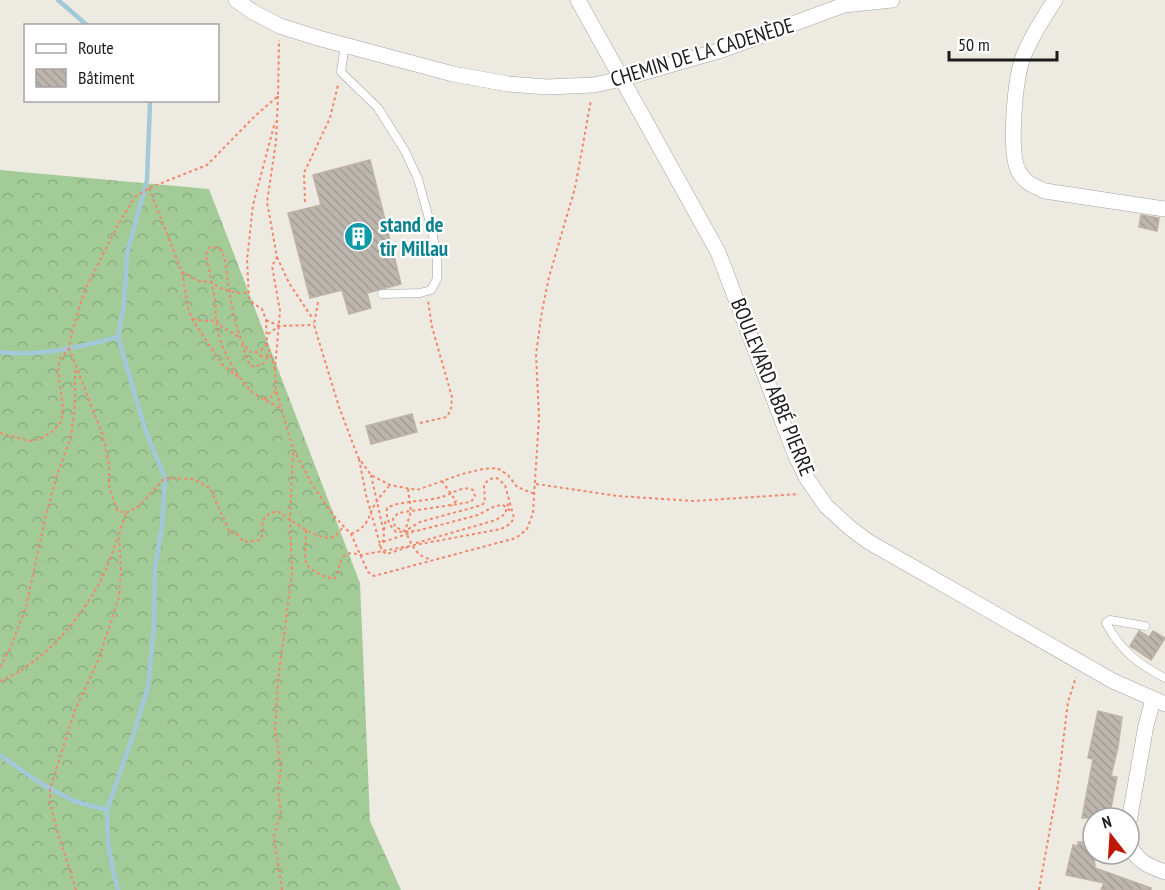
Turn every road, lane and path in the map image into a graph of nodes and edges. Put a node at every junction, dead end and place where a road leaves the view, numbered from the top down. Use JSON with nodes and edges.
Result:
{"nodes":[{"id":1,"x":236,"y":0,"type":"edge"},
{"id":2,"x":578,"y":0,"type":"edge"},
{"id":3,"x":892,"y":0,"type":"edge"},
{"id":4,"x":1054,"y":0,"type":"edge"},
{"id":5,"x":280,"y":26,"type":"junction"},
{"id":6,"x":345,"y":45,"type":"junction"},
{"id":7,"x":341,"y":72,"type":"junction"},
{"id":8,"x":621,"y":79,"type":"junction"},
{"id":9,"x":594,"y":85,"type":"junction"},
{"id":10,"x":278,"y":96,"type":"junction"},
{"id":11,"x":276,"y":119,"type":"junction"},
{"id":12,"x":149,"y":188,"type":"junction"},
{"id":13,"x":305,"y":202,"type":"dead end"},
{"id":14,"x":1165,"y":208,"type":"edge"},
{"id":15,"x":277,"y":257,"type":"junction"},
{"id":16,"x":182,"y":272,"type":"junction"},
{"id":17,"x":211,"y":282,"type":"junction"},
{"id":18,"x":228,"y":289,"type":"junction"},
{"id":19,"x":431,"y":290,"type":"junction"},
{"id":20,"x":248,"y":293,"type":"junction"},
{"id":21,"x":382,"y":294,"type":"dead end"},
{"id":22,"x":318,"y":302,"type":"dead end"},
{"id":23,"x":192,"y":318,"type":"junction"},
{"id":24,"x":216,"y":320,"type":"junction"},
{"id":25,"x":266,"y":320,"type":"junction"},
{"id":26,"x":314,"y":320,"type":"junction"},
{"id":27,"x":279,"y":326,"type":"junction"},
{"id":28,"x":314,"y":326,"type":"junction"},
{"id":29,"x":267,"y":335,"type":"junction"},
{"id":30,"x":241,"y":338,"type":"junction"},
{"id":31,"x":242,"y":344,"type":"junction"},
{"id":32,"x":267,"y":344,"type":"junction"},
{"id":33,"x":69,"y":348,"type":"junction"},
{"id":34,"x":256,"y":352,"type":"junction"},
{"id":35,"x":269,"y":355,"type":"junction"},
{"id":36,"x":75,"y":367,"type":"junction"},
{"id":37,"x":275,"y":369,"type":"junction"},
{"id":38,"x":240,"y":379,"type":"junction"},
{"id":39,"x":276,"y":390,"type":"junction"},
{"id":40,"x":262,"y":399,"type":"junction"},
{"id":41,"x":280,"y":409,"type":"junction"},
{"id":42,"x":420,"y":423,"type":"dead end"},
{"id":43,"x":0,"y":433,"type":"edge"},
{"id":44,"x":293,"y":449,"type":"junction"},
{"id":45,"x":358,"y":457,"type":"junction"},
{"id":46,"x":370,"y":476,"type":"junction"},
{"id":47,"x":442,"y":481,"type":"junction"},
{"id":48,"x":535,"y":484,"type":"junction"},
{"id":49,"x":390,"y":485,"type":"junction"},
{"id":50,"x":408,"y":488,"type":"junction"},
{"id":51,"x":451,"y":493,"type":"junction"},
{"id":52,"x":817,"y":493,"type":"junction"},
{"id":53,"x":535,"y":494,"type":"junction"},
{"id":54,"x":509,"y":500,"type":"junction"},
{"id":55,"x":376,"y":502,"type":"junction"},
{"id":56,"x":410,"y":503,"type":"junction"},
{"id":57,"x":451,"y":506,"type":"junction"},
{"id":58,"x":508,"y":507,"type":"junction"},
{"id":59,"x":411,"y":511,"type":"junction"},
{"id":60,"x":512,"y":512,"type":"junction"},
{"id":61,"x":126,"y":513,"type":"junction"},
{"id":62,"x":371,"y":514,"type":"junction"},
{"id":63,"x":386,"y":515,"type":"junction"},
{"id":64,"x":290,"y":519,"type":"junction"},
{"id":65,"x":344,"y":526,"type":"junction"},
{"id":66,"x":306,"y":530,"type":"junction"},
{"id":67,"x":384,"y":533,"type":"junction"},
{"id":68,"x":406,"y":533,"type":"junction"},
{"id":69,"x":119,"y":534,"type":"junction"},
{"id":70,"x":351,"y":534,"type":"junction"},
{"id":71,"x":383,"y":542,"type":"junction"},
{"id":72,"x":413,"y":544,"type":"junction"},
{"id":73,"x":379,"y":546,"type":"junction"},
{"id":74,"x":382,"y":551,"type":"junction"},
{"id":75,"x":361,"y":555,"type":"junction"},
{"id":76,"x":433,"y":560,"type":"junction"},
{"id":77,"x":1145,"y":626,"type":"dead end"},
{"id":78,"x":1083,"y":664,"type":"junction"},
{"id":79,"x":0,"y":667,"type":"edge"},
{"id":80,"x":1165,"y":678,"type":"edge"},
{"id":81,"x":0,"y":681,"type":"edge"},
{"id":82,"x":1159,"y":702,"type":"edge"},
{"id":83,"x":1132,"y":806,"type":"edge"},
{"id":84,"x":1141,"y":861,"type":"edge"},
{"id":85,"x":1165,"y":872,"type":"edge"},
{"id":86,"x":76,"y":890,"type":"edge"},
{"id":87,"x":282,"y":890,"type":"edge"},
{"id":88,"x":1039,"y":890,"type":"edge"}],
"edges":[{"from":1,"to":5,"type":"street","name":"CHEMIN DE LA CADENÈDE"},
{"from":2,"to":8,"type":"street","name":"BOULEVARD ABBÉ PIERRE"},
{"from":3,"to":8,"type":"street","name":"CHEMIN DE LA CADENÈDE"},
{"from":4,"to":14,"type":"street"},
{"from":5,"to":6,"type":"street","name":"CHEMIN DE LA CADENÈDE"},
{"from":5,"to":10,"type":"path"},
{"from":6,"to":7,"type":"lane"},
{"from":6,"to":9,"type":"street","name":"CHEMIN DE LA CADENÈDE"},
{"from":7,"to":13,"type":"path"},
{"from":7,"to":19,"type":"lane"},
{"from":8,"to":9,"type":"street","name":"CHEMIN DE LA CADENÈDE"},
{"from":8,"to":52,"type":"street","name":"BOULEVARD ABBÉ PIERRE"},
{"from":9,"to":48,"type":"path"},
{"from":10,"to":11,"type":"path"},
{"from":10,"to":12,"type":"path"},
{"from":11,"to":15,"type":"path"},
{"from":11,"to":20,"type":"path"},
{"from":12,"to":16,"type":"path"},
{"from":12,"to":33,"type":"path"},
{"from":15,"to":26,"type":"path"},
{"from":15,"to":27,"type":"path"},
{"from":16,"to":17,"type":"path"},
{"from":16,"to":23,"type":"path"},
{"from":17,"to":18,"type":"path"},
{"from":17,"to":18,"type":"path"},
{"from":17,"to":24,"type":"path"},
{"from":18,"to":20,"type":"path"},
{"from":18,"to":30,"type":"path"},
{"from":19,"to":21,"type":"lane"},
{"from":19,"to":42,"type":"path"},
{"from":20,"to":25,"type":"path"},
{"from":22,"to":26,"type":"path"},
{"from":23,"to":24,"type":"path"},
{"from":23,"to":38,"type":"path"},
{"from":24,"to":30,"type":"path"},
{"from":24,"to":38,"type":"path"},
{"from":25,"to":27,"type":"path"},
{"from":25,"to":29,"type":"path"},
{"from":26,"to":28,"type":"path"},
{"from":27,"to":28,"type":"path"},
{"from":27,"to":29,"type":"path"},
{"from":27,"to":37,"type":"path"},
{"from":28,"to":45,"type":"path"},
{"from":29,"to":32,"type":"path"},
{"from":30,"to":31,"type":"path"},
{"from":31,"to":34,"type":"path"},
{"from":31,"to":35,"type":"path"},
{"from":32,"to":34,"type":"path"},
{"from":32,"to":35,"type":"path"},
{"from":33,"to":36,"type":"path"},
{"from":33,"to":43,"type":"path"},
{"from":34,"to":35,"type":"path"},
{"from":35,"to":37,"type":"path"},
{"from":36,"to":61,"type":"path"},
{"from":36,"to":79,"type":"path"},
{"from":37,"to":39,"type":"path"},
{"from":38,"to":40,"type":"path"},
{"from":39,"to":40,"type":"path"},
{"from":39,"to":41,"type":"path"},
{"from":40,"to":41,"type":"path"},
{"from":41,"to":44,"type":"path"},
{"from":44,"to":64,"type":"path"},
{"from":44,"to":65,"type":"path"},
{"from":45,"to":46,"type":"path"},
{"from":45,"to":62,"type":"path"},
{"from":46,"to":49,"type":"path"},
{"from":46,"to":55,"type":"path"},
{"from":47,"to":50,"type":"path"},
{"from":47,"to":51,"type":"path"},
{"from":47,"to":53,"type":"path"},
{"from":48,"to":52,"type":"path"},
{"from":48,"to":53,"type":"path"},
{"from":49,"to":50,"type":"path"},
{"from":49,"to":55,"type":"path"},
{"from":50,"to":56,"type":"path"},
{"from":51,"to":56,"type":"path"},
{"from":51,"to":57,"type":"path"},
{"from":51,"to":57,"type":"path"},
{"from":52,"to":78,"type":"street","name":"BOULEVARD ABBÉ PIERRE"},
{"from":53,"to":76,"type":"path"},
{"from":54,"to":58,"type":"path"},
{"from":54,"to":60,"type":"path"},
{"from":54,"to":68,"type":"path"},
{"from":55,"to":62,"type":"path"},
{"from":55,"to":67,"type":"path"},
{"from":56,"to":59,"type":"path"},
{"from":56,"to":63,"type":"path"},
{"from":57,"to":59,"type":"path"},
{"from":58,"to":60,"type":"path"},
{"from":58,"to":68,"type":"path"},
{"from":58,"to":72,"type":"path"},
{"from":59,"to":68,"type":"path"},
{"from":59,"to":68,"type":"path"},
{"from":60,"to":72,"type":"path"},
{"from":61,"to":64,"type":"path"},
{"from":61,"to":69,"type":"path"},
{"from":62,"to":70,"type":"path"},
{"from":62,"to":73,"type":"path"},
{"from":63,"to":67,"type":"path"},
{"from":63,"to":68,"type":"path"},
{"from":64,"to":66,"type":"path"},
{"from":64,"to":87,"type":"path"},
{"from":65,"to":66,"type":"path"},
{"from":65,"to":70,"type":"path"},
{"from":66,"to":75,"type":"path"},
{"from":67,"to":71,"type":"path"},
{"from":68,"to":71,"type":"path"},
{"from":68,"to":72,"type":"path"},
{"from":69,"to":81,"type":"path"},
{"from":69,"to":86,"type":"path"},
{"from":70,"to":75,"type":"path"},
{"from":71,"to":73,"type":"path"},
{"from":72,"to":74,"type":"path"},
{"from":72,"to":76,"type":"path"},
{"from":73,"to":74,"type":"path"},
{"from":74,"to":75,"type":"path"},
{"from":75,"to":76,"type":"path"},
{"from":77,"to":80,"type":"lane"},
{"from":78,"to":82,"type":"street","name":"BOULEVARD ABBÉ PIERRE"},
{"from":78,"to":88,"type":"path"},
{"from":82,"to":83,"type":"street"},
{"from":84,"to":85,"type":"street"}]}
